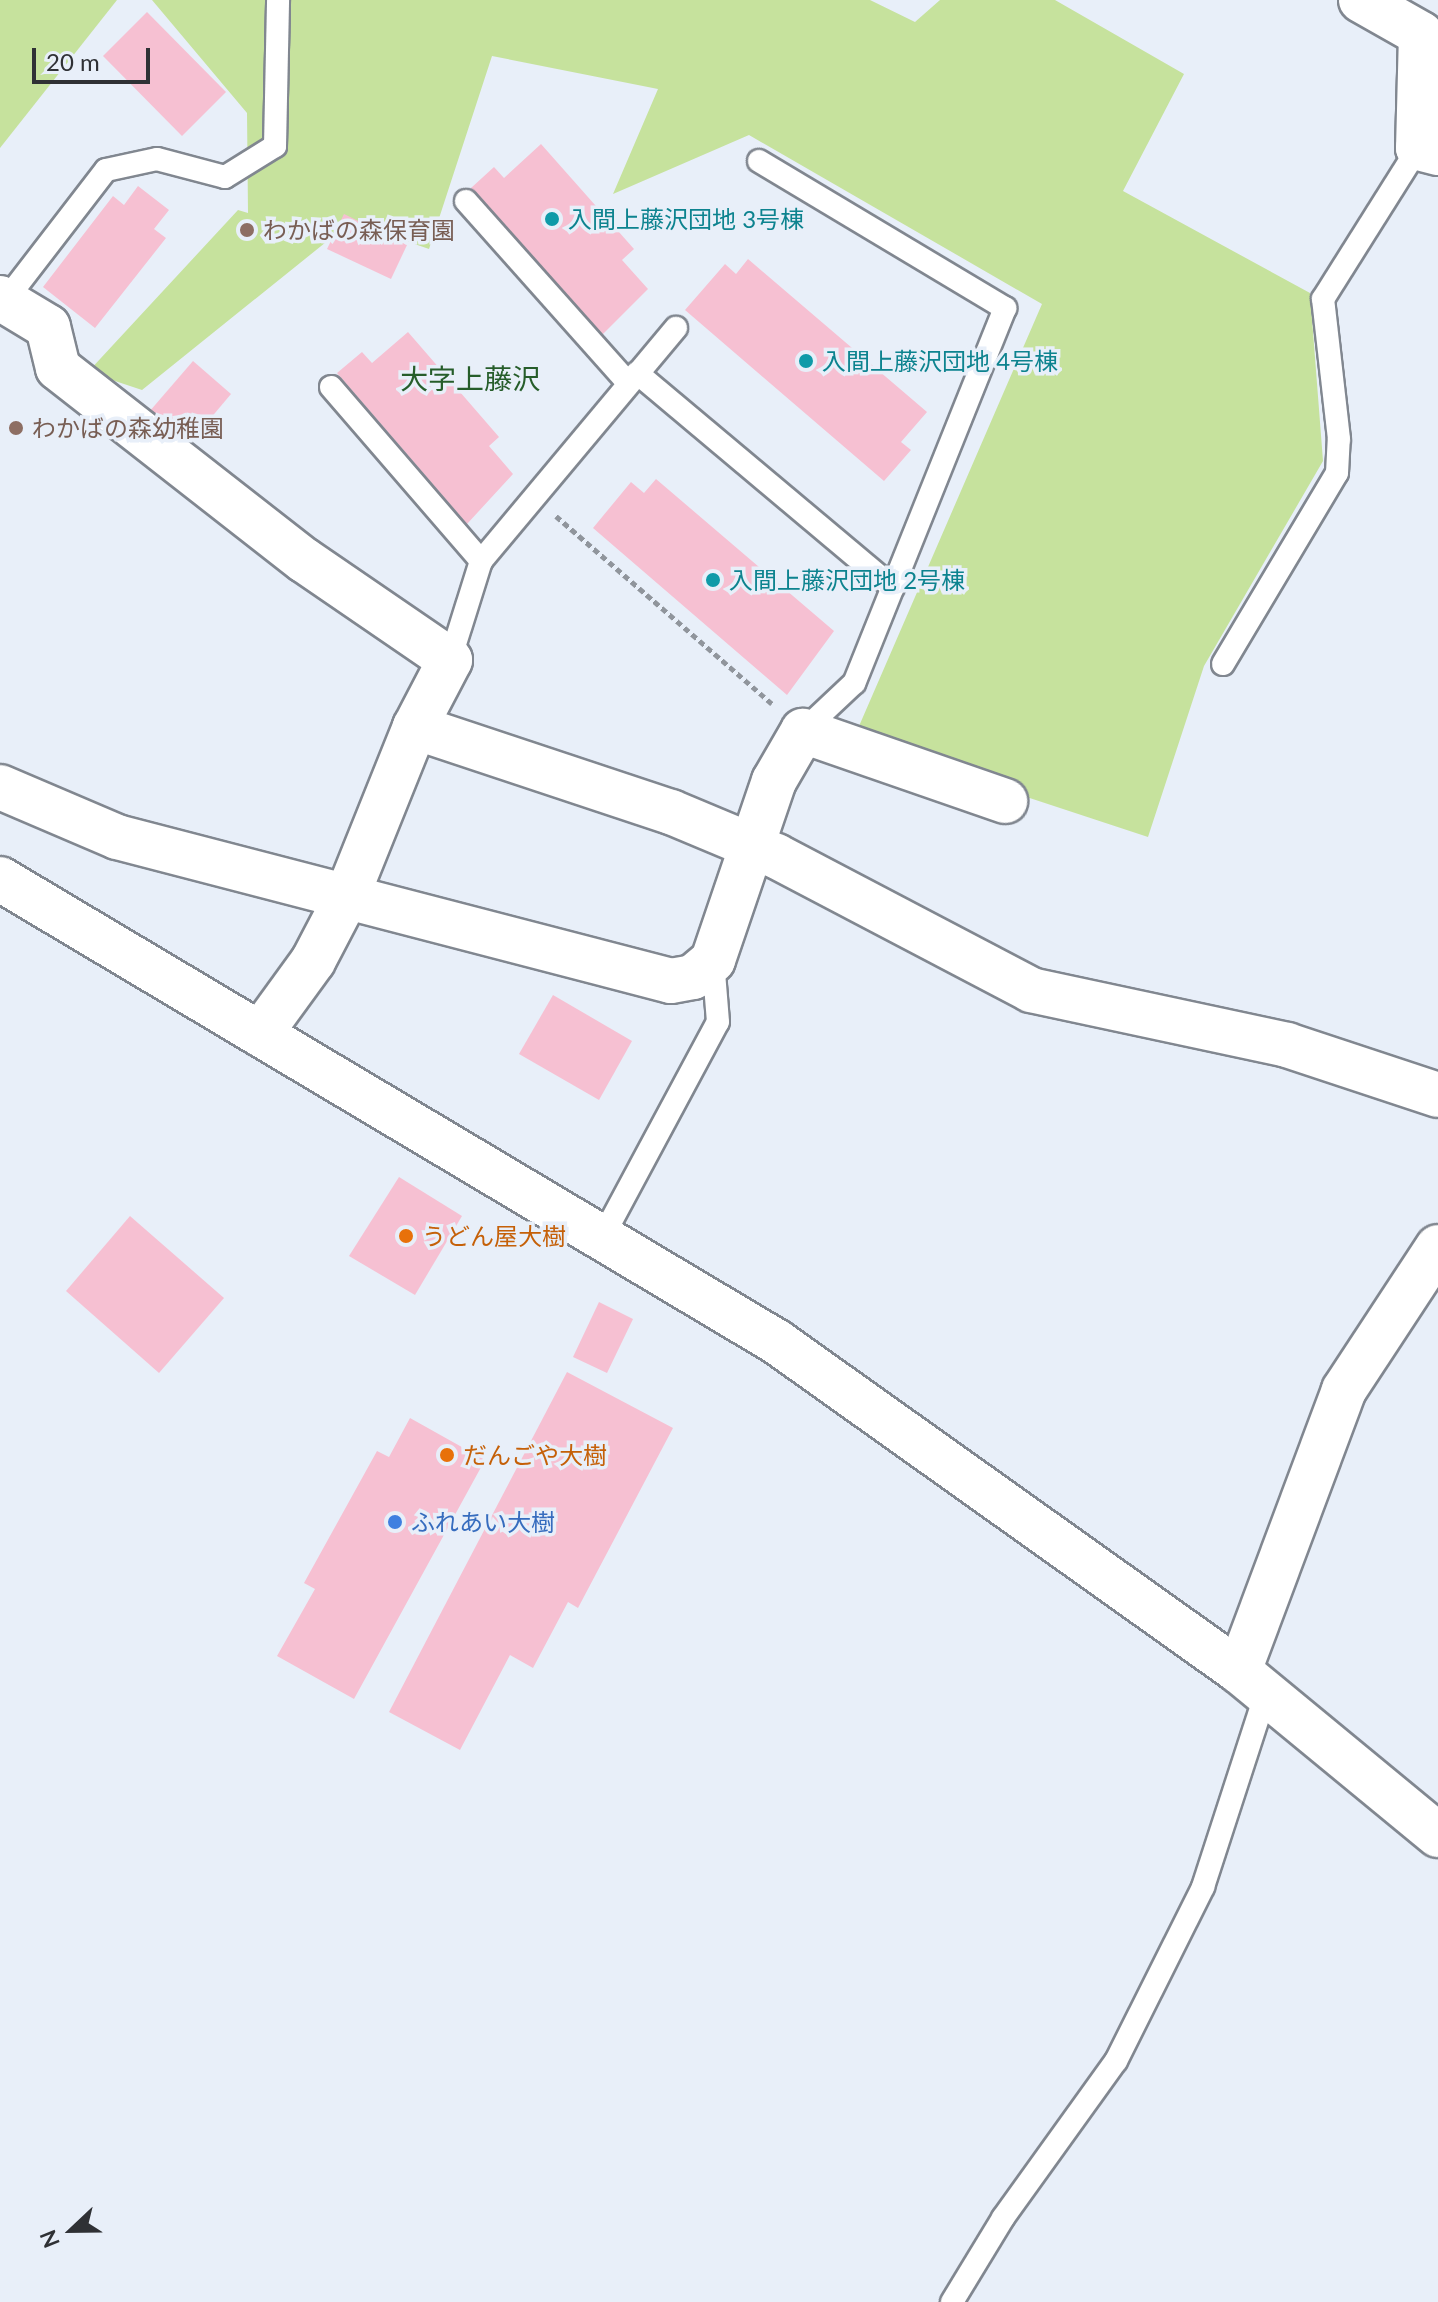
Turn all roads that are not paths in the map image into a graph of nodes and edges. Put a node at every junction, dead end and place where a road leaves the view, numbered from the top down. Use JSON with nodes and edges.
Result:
{"nodes":[{"id":1,"x":278,"y":0,"type":"edge"},
{"id":2,"x":1361,"y":0,"type":"edge"},
{"id":3,"x":1428,"y":150,"type":"edge"},
{"id":4,"x":759,"y":161,"type":"dead end"},
{"id":5,"x":466,"y":201,"type":"dead end"},
{"id":6,"x":3,"y":300,"type":"edge"},
{"id":7,"x":676,"y":328,"type":"dead end"},
{"id":8,"x":633,"y":378,"type":"junction"},
{"id":9,"x":331,"y":387,"type":"dead end"},
{"id":10,"x":481,"y":561,"type":"junction"},
{"id":11,"x":893,"y":588,"type":"junction"},
{"id":12,"x":450,"y":660,"type":"junction"},
{"id":13,"x":1223,"y":664,"type":"dead end"},
{"id":14,"x":415,"y":727,"type":"junction"},
{"id":15,"x":803,"y":731,"type":"junction"},
{"id":16,"x":0,"y":787,"type":"edge"},
{"id":17,"x":1005,"y":801,"type":"dead end"},
{"id":18,"x":755,"y":848,"type":"junction"},
{"id":19,"x":0,"y":879,"type":"edge"},
{"id":20,"x":347,"y":896,"type":"junction"},
{"id":21,"x":713,"y":960,"type":"junction"},
{"id":22,"x":260,"y":1034,"type":"junction"},
{"id":23,"x":1438,"y":1095,"type":"edge"},
{"id":24,"x":602,"y":1238,"type":"junction"},
{"id":25,"x":1438,"y":1247,"type":"edge"},
{"id":26,"x":1253,"y":1682,"type":"junction"},
{"id":27,"x":1438,"y":1835,"type":"edge"},
{"id":28,"x":952,"y":2302,"type":"edge"}],
"edges":[{"from":1,"to":6,"type":"lane"},
{"from":2,"to":3,"type":"street"},
{"from":3,"to":13,"type":"lane"},
{"from":4,"to":11,"type":"lane"},
{"from":5,"to":8,"type":"lane"},
{"from":6,"to":12,"type":"street"},
{"from":7,"to":8,"type":"lane"},
{"from":8,"to":10,"type":"lane"},
{"from":8,"to":11,"type":"lane"},
{"from":9,"to":10,"type":"lane"},
{"from":10,"to":12,"type":"lane"},
{"from":11,"to":15,"type":"lane"},
{"from":12,"to":14,"type":"street"},
{"from":14,"to":18,"type":"street"},
{"from":14,"to":20,"type":"street"},
{"from":15,"to":17,"type":"street"},
{"from":15,"to":18,"type":"street"},
{"from":16,"to":20,"type":"street"},
{"from":18,"to":21,"type":"street"},
{"from":18,"to":23,"type":"street"},
{"from":19,"to":22,"type":"street"},
{"from":20,"to":21,"type":"street"},
{"from":20,"to":22,"type":"street"},
{"from":21,"to":24,"type":"lane"},
{"from":22,"to":24,"type":"street"},
{"from":24,"to":26,"type":"street"},
{"from":25,"to":26,"type":"street"},
{"from":26,"to":27,"type":"street"},
{"from":26,"to":28,"type":"lane"}]}
